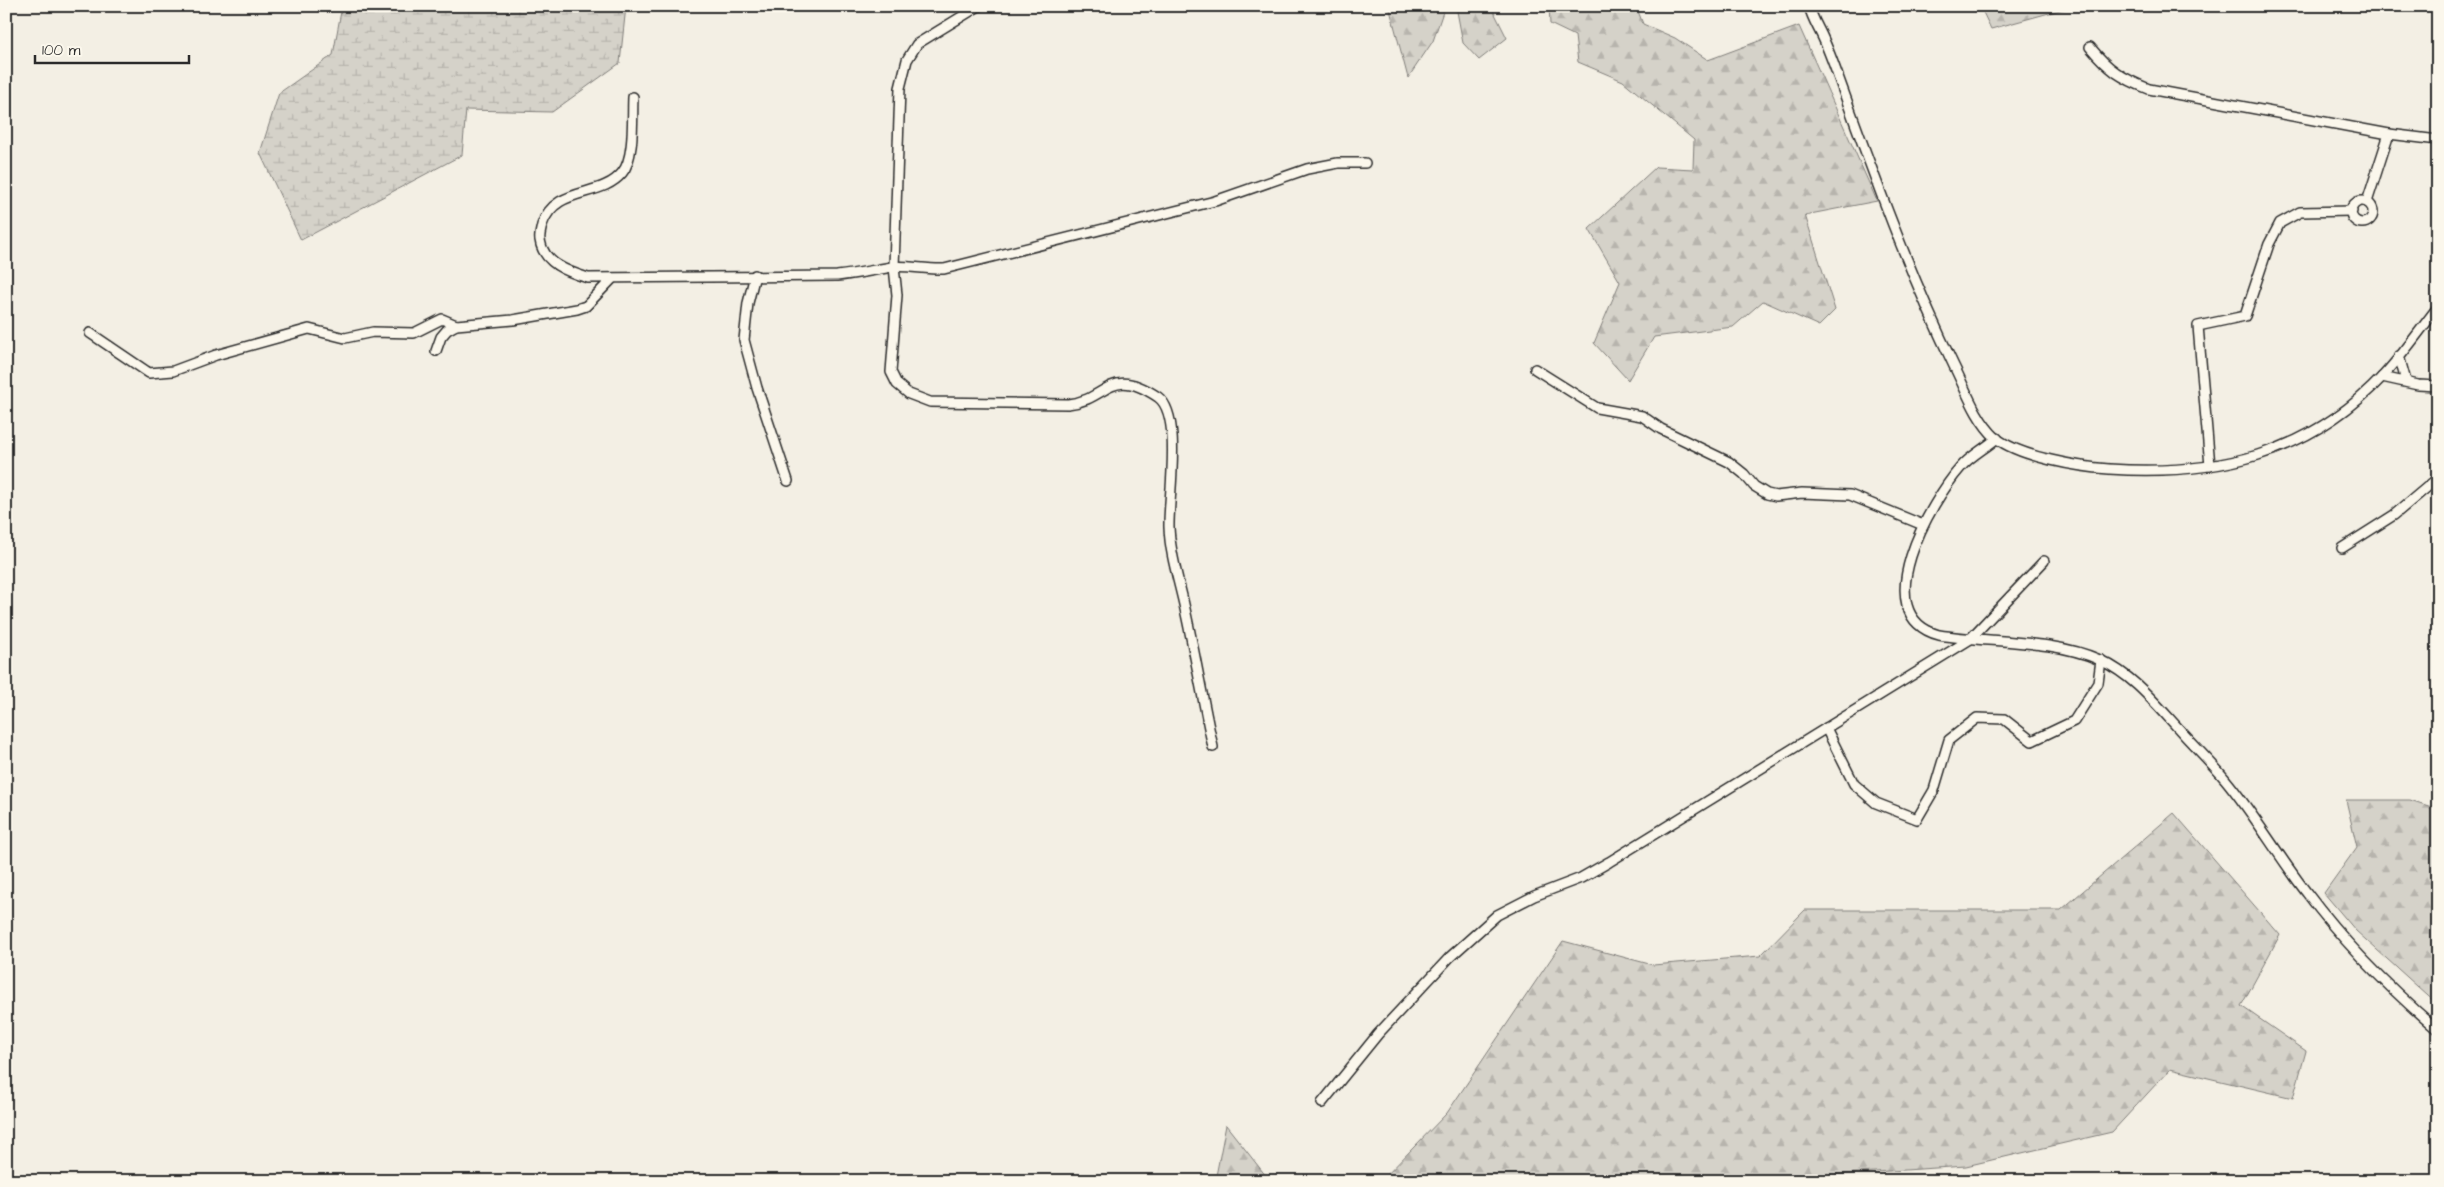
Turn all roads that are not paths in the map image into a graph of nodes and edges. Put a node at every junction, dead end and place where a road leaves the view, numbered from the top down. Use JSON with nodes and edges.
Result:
{"nodes":[{"id":1,"x":978,"y":6,"type":"edge"},
{"id":2,"x":1809,"y":6,"type":"edge"},
{"id":3,"x":2090,"y":47,"type":"dead end"},
{"id":4,"x":633,"y":97,"type":"dead end"},
{"id":5,"x":2389,"y":134,"type":"junction"},
{"id":6,"x":2438,"y":140,"type":"edge"},
{"id":7,"x":1365,"y":163,"type":"dead end"},
{"id":8,"x":2367,"y":202,"type":"junction"},
{"id":9,"x":2352,"y":212,"type":"junction"},
{"id":10,"x":894,"y":267,"type":"junction"},
{"id":11,"x":755,"y":275,"type":"junction"},
{"id":12,"x":612,"y":279,"type":"junction"},
{"id":13,"x":2438,"y":307,"type":"edge"},
{"id":14,"x":456,"y":325,"type":"junction"},
{"id":15,"x":90,"y":333,"type":"dead end"},
{"id":16,"x":436,"y":351,"type":"dead end"},
{"id":17,"x":2399,"y":356,"type":"junction"},
{"id":18,"x":1535,"y":369,"type":"dead end"},
{"id":19,"x":2382,"y":377,"type":"junction"},
{"id":20,"x":2406,"y":381,"type":"junction"},
{"id":21,"x":2438,"y":386,"type":"edge"},
{"id":22,"x":1997,"y":438,"type":"junction"},
{"id":23,"x":2210,"y":466,"type":"junction"},
{"id":24,"x":2438,"y":478,"type":"edge"},
{"id":25,"x":788,"y":481,"type":"dead end"},
{"id":26,"x":1922,"y":526,"type":"junction"},
{"id":27,"x":2342,"y":548,"type":"dead end"},
{"id":28,"x":2044,"y":561,"type":"dead end"},
{"id":29,"x":1969,"y":640,"type":"junction"},
{"id":30,"x":2100,"y":660,"type":"junction"},
{"id":31,"x":1826,"y":728,"type":"junction"},
{"id":32,"x":1212,"y":747,"type":"dead end"},
{"id":33,"x":2438,"y":1030,"type":"edge"},
{"id":34,"x":1322,"y":1104,"type":"dead end"}],
"edges":[{"from":1,"to":10,"type":"street"},
{"from":2,"to":22,"type":"street"},
{"from":3,"to":5,"type":"street"},
{"from":4,"to":12,"type":"street"},
{"from":5,"to":6,"type":"street"},
{"from":5,"to":8,"type":"street"},
{"from":7,"to":10,"type":"street"},
{"from":8,"to":9,"type":"street"},
{"from":8,"to":9,"type":"street"},
{"from":9,"to":23,"type":"street"},
{"from":10,"to":11,"type":"street"},
{"from":10,"to":32,"type":"street"},
{"from":11,"to":12,"type":"street"},
{"from":11,"to":25,"type":"street"},
{"from":12,"to":14,"type":"street"},
{"from":13,"to":17,"type":"street"},
{"from":14,"to":15,"type":"street"},
{"from":14,"to":16,"type":"street"},
{"from":17,"to":19,"type":"street"},
{"from":17,"to":20,"type":"street"},
{"from":18,"to":26,"type":"street"},
{"from":19,"to":20,"type":"street"},
{"from":19,"to":23,"type":"street"},
{"from":20,"to":21,"type":"street"},
{"from":22,"to":23,"type":"street"},
{"from":22,"to":26,"type":"street"},
{"from":24,"to":27,"type":"street"},
{"from":26,"to":29,"type":"street"},
{"from":28,"to":29,"type":"street"},
{"from":29,"to":30,"type":"street"},
{"from":29,"to":31,"type":"street"},
{"from":30,"to":31,"type":"street"},
{"from":30,"to":33,"type":"street"},
{"from":31,"to":34,"type":"street"}]}
